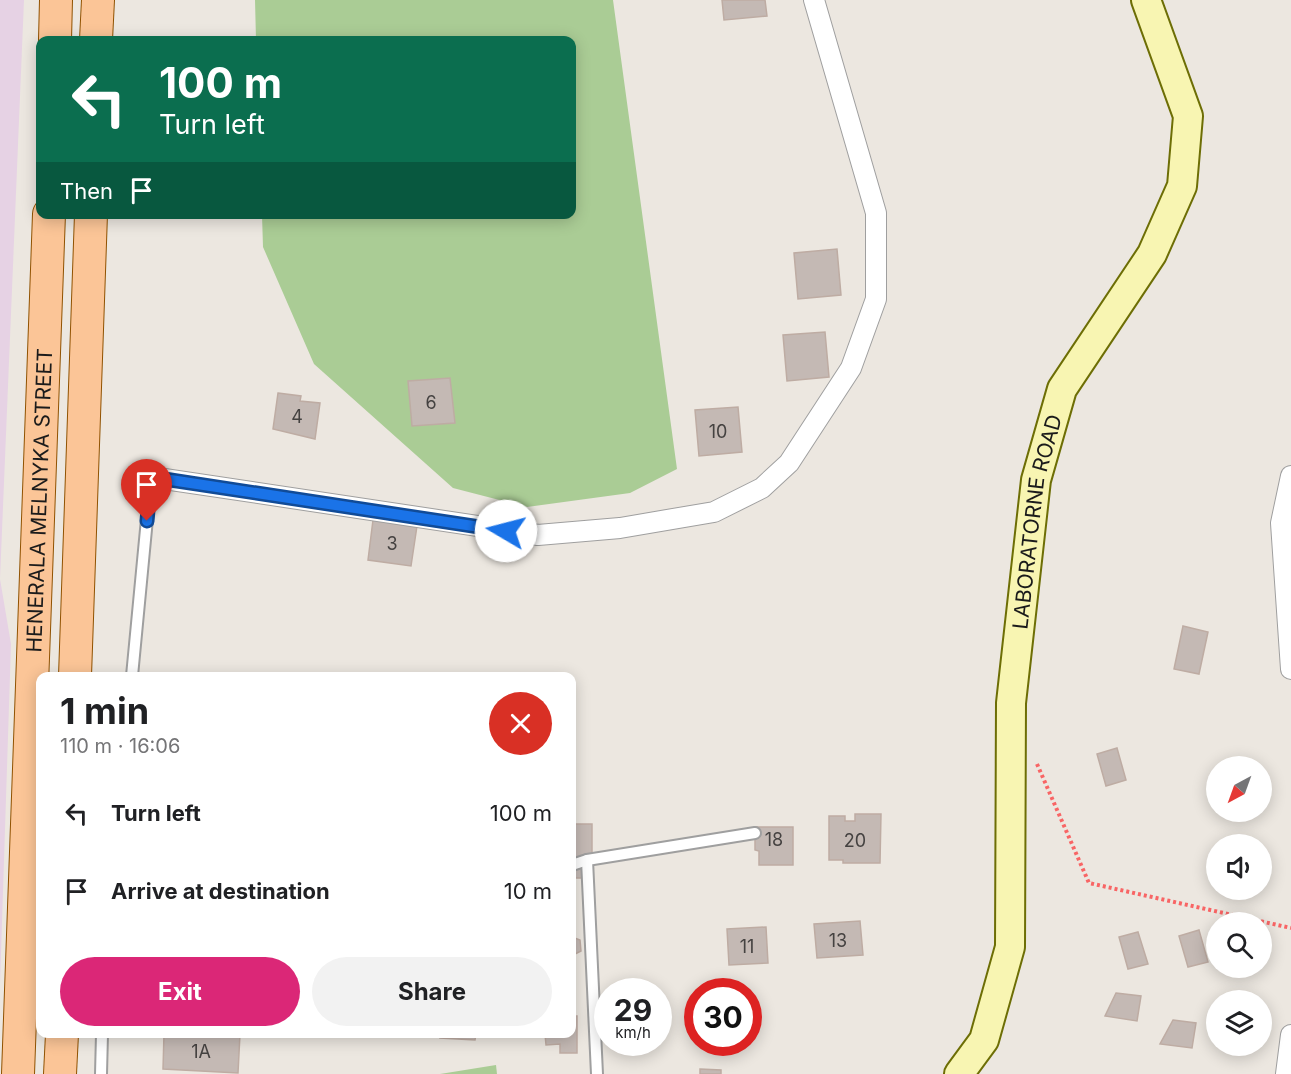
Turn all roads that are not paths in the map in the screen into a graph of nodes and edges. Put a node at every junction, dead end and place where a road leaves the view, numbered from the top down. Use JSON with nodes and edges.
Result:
{"nodes":[{"id":1,"x":56,"y":0,"type":"edge"},
{"id":2,"x":98,"y":0,"type":"edge"},
{"id":3,"x":814,"y":0,"type":"edge"},
{"id":4,"x":1146,"y":0,"type":"edge"},
{"id":5,"x":55,"y":36,"type":"edge"},
{"id":6,"x":96,"y":36,"type":"edge"},
{"id":7,"x":49,"y":219,"type":"edge"},
{"id":8,"x":91,"y":219,"type":"edge"},
{"id":9,"x":1291,"y":476,"type":"edge"},
{"id":10,"x":151,"y":477,"type":"joint"},
{"id":11,"x":1291,"y":669,"type":"edge"},
{"id":12,"x":75,"y":672,"type":"edge"},
{"id":13,"x":132,"y":672,"type":"edge"},
{"id":14,"x":755,"y":832,"type":"dead end"},
{"id":15,"x":587,"y":860,"type":"junction"},
{"id":16,"x":576,"y":864,"type":"edge"},
{"id":17,"x":1291,"y":1035,"type":"edge"},
{"id":18,"x":62,"y":1038,"type":"edge"},
{"id":19,"x":102,"y":1038,"type":"edge"},
{"id":20,"x":18,"y":1074,"type":"edge"},
{"id":21,"x":60,"y":1074,"type":"edge"},
{"id":22,"x":101,"y":1074,"type":"edge"},
{"id":23,"x":597,"y":1074,"type":"edge"},
{"id":24,"x":959,"y":1074,"type":"edge"},
{"id":25,"x":1286,"y":1074,"type":"edge"}],
"edges":[{"from":1,"to":5,"type":"main road"},
{"from":2,"to":6,"type":"main road"},
{"from":3,"to":10,"type":"street"},
{"from":4,"to":24,"type":"main road","name":"LABORATORNE ROAD"},
{"from":7,"to":20,"type":"main road","name":"HENERALA MELNYKA STREET"},
{"from":8,"to":12,"type":"main road","name":"HENERALA MELNYKA STREET"},
{"from":9,"to":11,"type":"street"},
{"from":10,"to":13,"type":"lane"},
{"from":14,"to":15,"type":"lane"},
{"from":15,"to":16,"type":"lane"},
{"from":15,"to":23,"type":"lane"},
{"from":17,"to":25,"type":"street"},
{"from":18,"to":21,"type":"main road"},
{"from":19,"to":22,"type":"lane"}]}
